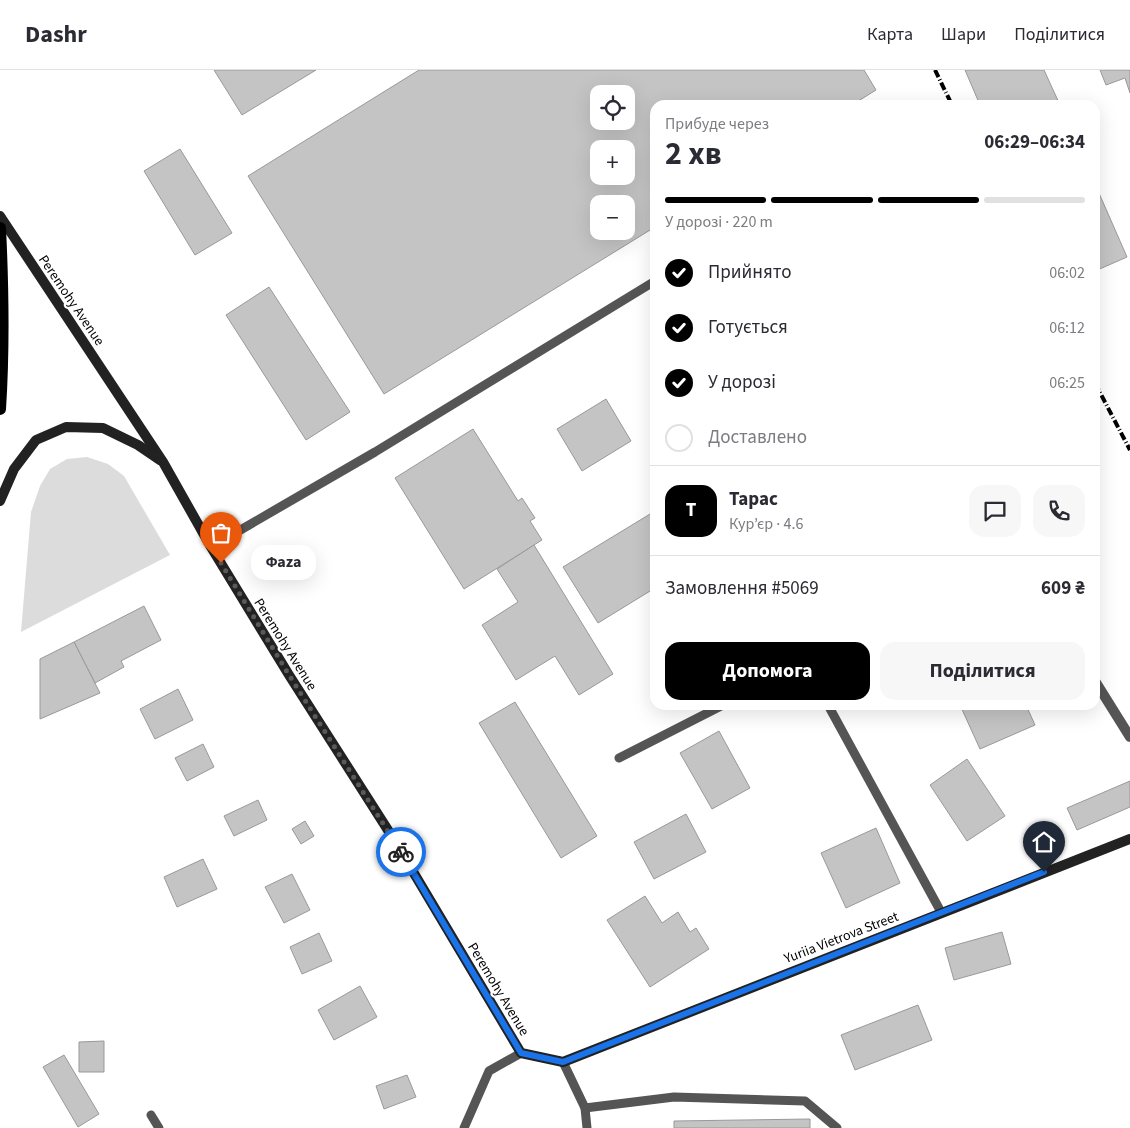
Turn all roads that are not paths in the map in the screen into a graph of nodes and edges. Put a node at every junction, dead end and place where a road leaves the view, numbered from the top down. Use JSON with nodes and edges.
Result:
{"nodes":[{"id":1,"x":0,"y":216,"type":"edge"},
{"id":2,"x":0,"y":228,"type":"edge"},
{"id":3,"x":650,"y":284,"type":"edge"},
{"id":4,"x":0,"y":409,"type":"edge"},
{"id":5,"x":164,"y":462,"type":"junction"},
{"id":6,"x":0,"y":501,"type":"edge"},
{"id":7,"x":212,"y":547,"type":"junction"},
{"id":8,"x":1100,"y":689,"type":"edge"},
{"id":9,"x":713,"y":710,"type":"edge"},
{"id":10,"x":831,"y":710,"type":"edge"},
{"id":11,"x":1130,"y":737,"type":"edge"},
{"id":12,"x":619,"y":758,"type":"dead end"},
{"id":13,"x":1130,"y":839,"type":"edge"},
{"id":14,"x":941,"y":912,"type":"junction"},
{"id":15,"x":521,"y":1053,"type":"junction"},
{"id":16,"x":563,"y":1062,"type":"junction"},
{"id":17,"x":585,"y":1108,"type":"junction"},
{"id":18,"x":151,"y":1115,"type":"dead end"},
{"id":19,"x":159,"y":1128,"type":"edge"},
{"id":20,"x":464,"y":1128,"type":"edge"},
{"id":21,"x":587,"y":1128,"type":"edge"},
{"id":22,"x":836,"y":1128,"type":"edge"}],
"edges":[{"from":1,"to":5,"type":"street","name":"Peremohy Avenue"},
{"from":2,"to":4,"type":"main road"},
{"from":3,"to":7,"type":"lane"},
{"from":5,"to":6,"type":"street"},
{"from":5,"to":7,"type":"street","name":"Peremohy Avenue"},
{"from":7,"to":15,"type":"street","name":"Peremohy Avenue"},
{"from":8,"to":11,"type":"street"},
{"from":9,"to":12,"type":"lane"},
{"from":10,"to":14,"type":"lane"},
{"from":13,"to":14,"type":"street","name":"Yuriia Vietrova Street"},
{"from":14,"to":16,"type":"street","name":"Yuriia Vietrova Street"},
{"from":15,"to":16,"type":"street","name":"Peremohy Avenue"},
{"from":15,"to":20,"type":"lane"},
{"from":16,"to":17,"type":"lane"},
{"from":17,"to":21,"type":"lane"},
{"from":17,"to":22,"type":"lane"},
{"from":18,"to":19,"type":"lane"}]}
